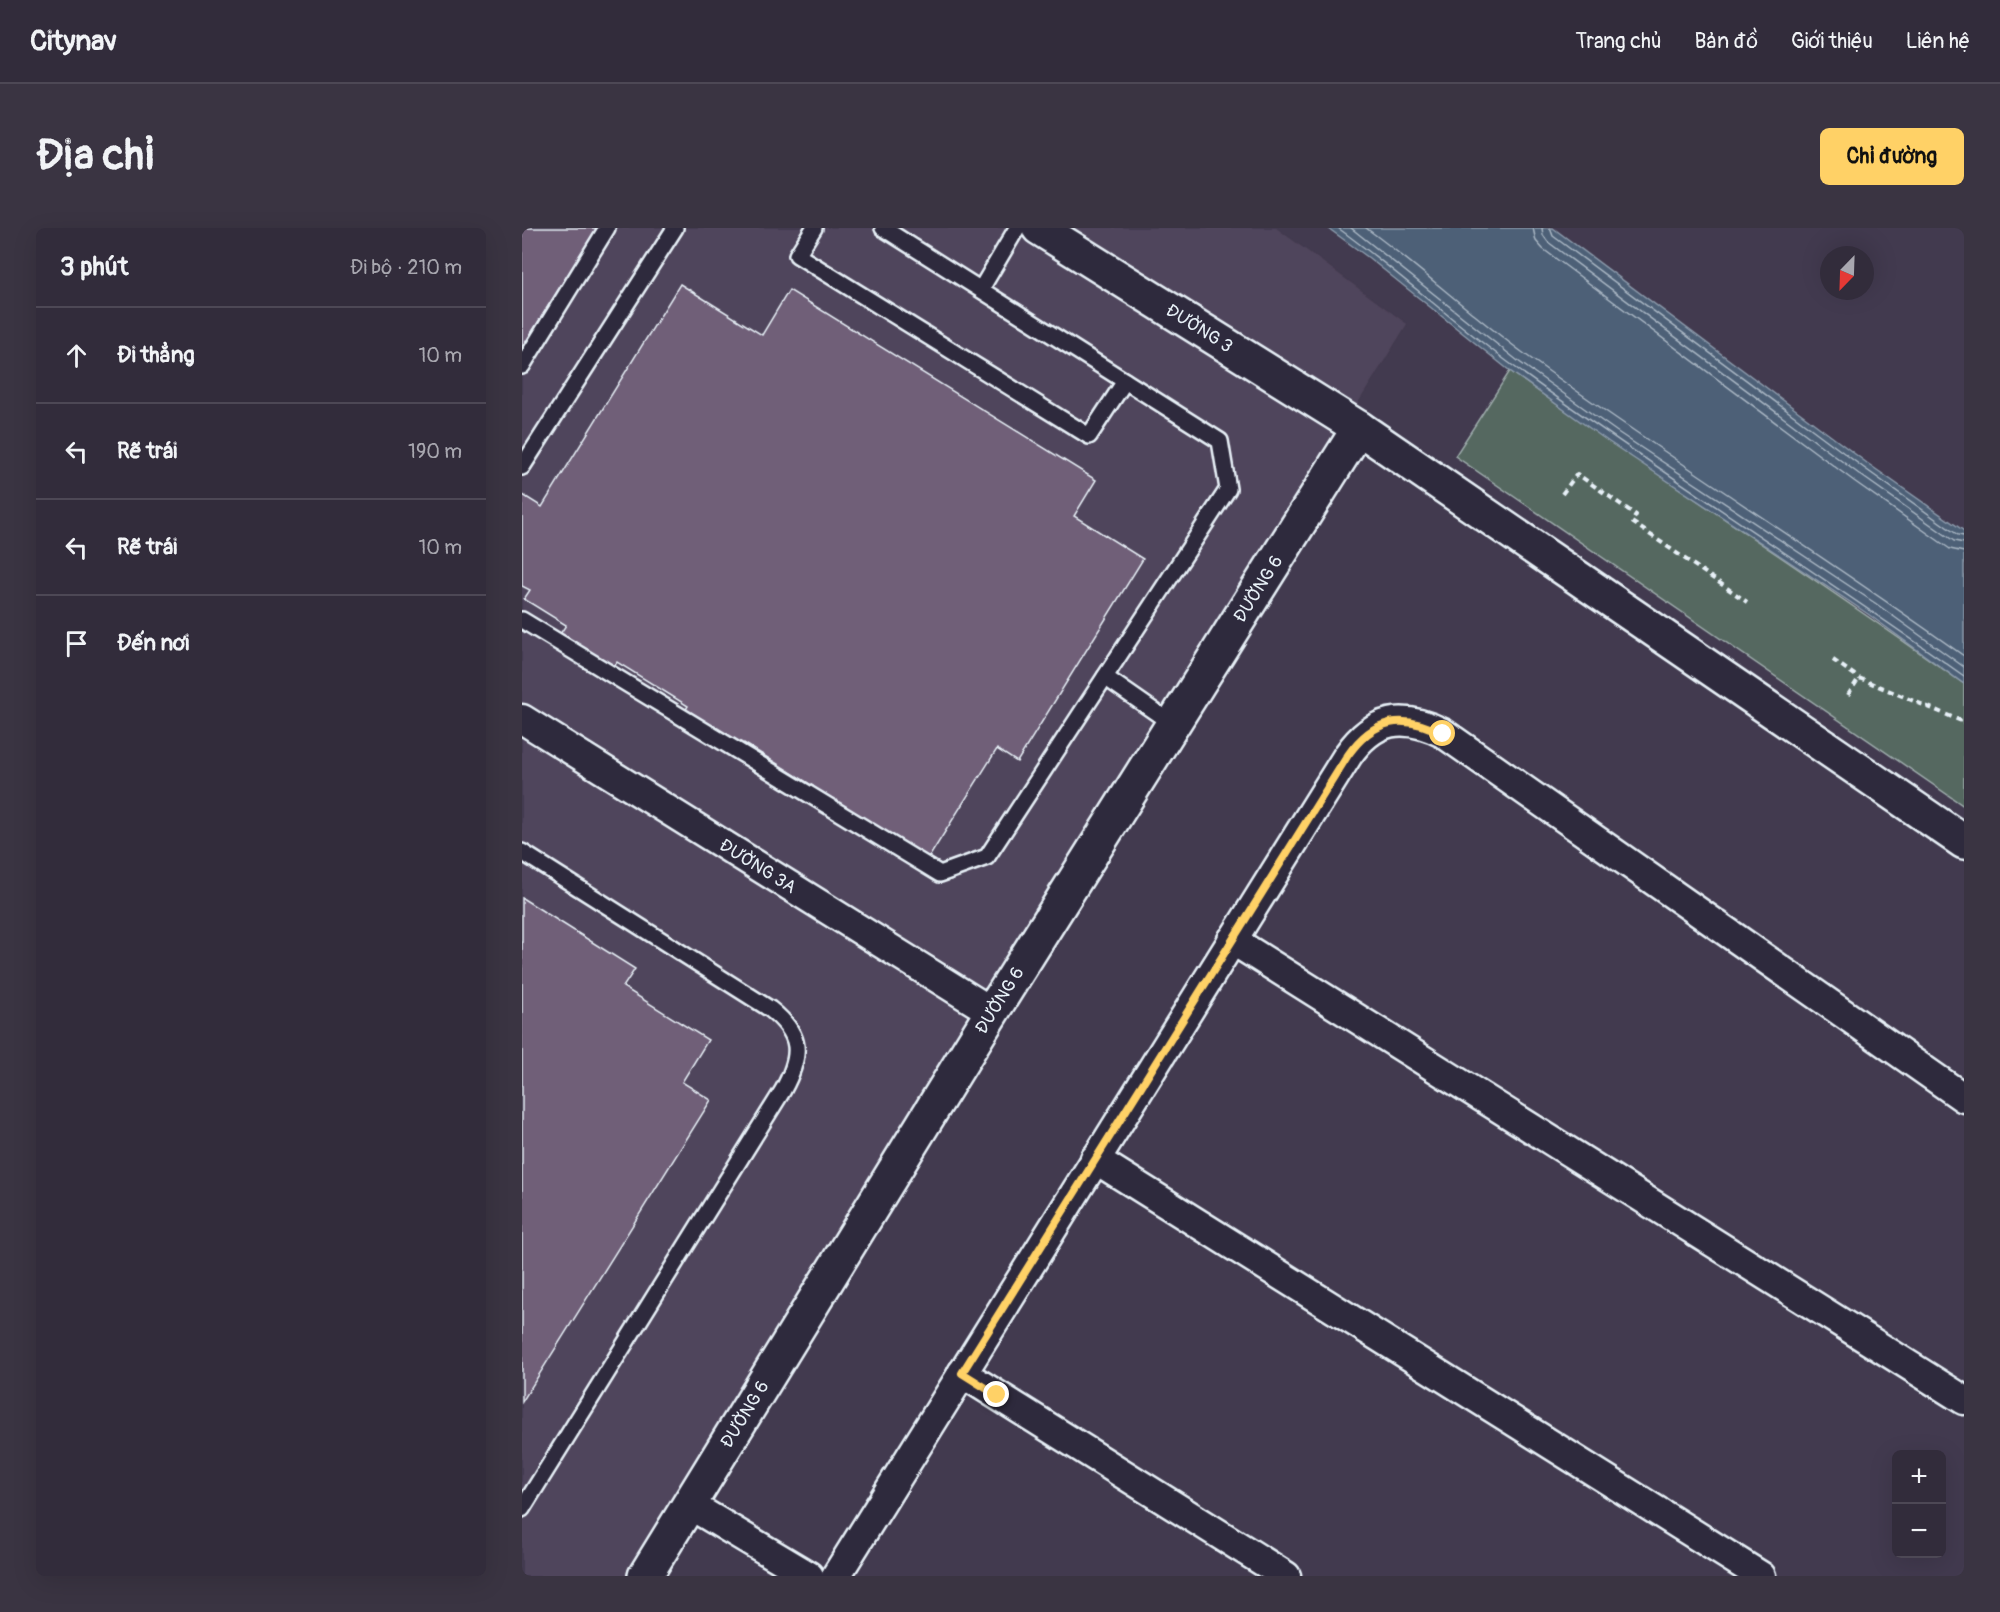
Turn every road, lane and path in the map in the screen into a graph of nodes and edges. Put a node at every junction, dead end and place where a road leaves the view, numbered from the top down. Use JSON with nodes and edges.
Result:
{"nodes":[{"id":1,"x":607,"y":228,"type":"edge"},
{"id":2,"x":675,"y":228,"type":"edge"},
{"id":3,"x":814,"y":228,"type":"edge"},
{"id":4,"x":883,"y":228,"type":"edge"},
{"id":5,"x":1017,"y":228,"type":"edge"},
{"id":6,"x":1039,"y":228,"type":"edge"},
{"id":7,"x":981,"y":289,"type":"junction"},
{"id":8,"x":522,"y":366,"type":"edge"},
{"id":9,"x":1125,"y":381,"type":"junction"},
{"id":10,"x":1359,"y":429,"type":"junction"},
{"id":11,"x":522,"y":467,"type":"edge"},
{"id":12,"x":1562,"y":494,"type":"dead end"},
{"id":13,"x":1747,"y":602,"type":"dead end"},
{"id":14,"x":522,"y":620,"type":"edge"},
{"id":15,"x":1833,"y":660,"type":"dead end"},
{"id":16,"x":1105,"y":677,"type":"junction"},
{"id":17,"x":1858,"y":678,"type":"junction"},
{"id":18,"x":1848,"y":695,"type":"dead end"},
{"id":19,"x":522,"y":719,"type":"edge"},
{"id":20,"x":1964,"y":722,"type":"edge"},
{"id":21,"x":1174,"y":725,"type":"junction"},
{"id":22,"x":1964,"y":842,"type":"edge"},
{"id":23,"x":522,"y":852,"type":"edge"},
{"id":24,"x":1232,"y":940,"type":"junction"},
{"id":25,"x":992,"y":1012,"type":"junction"},
{"id":26,"x":1964,"y":1098,"type":"edge"},
{"id":27,"x":1095,"y":1159,"type":"junction"},
{"id":28,"x":962,"y":1373,"type":"junction"},
{"id":29,"x":1964,"y":1400,"type":"edge"},
{"id":30,"x":690,"y":1505,"type":"junction"},
{"id":31,"x":522,"y":1509,"type":"edge"},
{"id":32,"x":645,"y":1576,"type":"edge"},
{"id":33,"x":809,"y":1576,"type":"edge"},
{"id":34,"x":836,"y":1576,"type":"edge"},
{"id":35,"x":1286,"y":1576,"type":"edge"},
{"id":36,"x":1761,"y":1576,"type":"edge"}],
"edges":[{"from":1,"to":8,"type":"lane"},
{"from":2,"to":11,"type":"lane"},
{"from":3,"to":9,"type":"lane"},
{"from":4,"to":7,"type":"lane"},
{"from":5,"to":7,"type":"lane"},
{"from":6,"to":10,"type":"street","name":"ĐƯỜNG 3"},
{"from":7,"to":9,"type":"lane"},
{"from":9,"to":16,"type":"lane"},
{"from":10,"to":21,"type":"street","name":"ĐƯỜNG 6"},
{"from":10,"to":22,"type":"street","name":"ĐƯỜNG 3"},
{"from":12,"to":13,"type":"path"},
{"from":14,"to":16,"type":"lane"},
{"from":15,"to":17,"type":"path"},
{"from":16,"to":21,"type":"lane"},
{"from":17,"to":18,"type":"path"},
{"from":17,"to":20,"type":"path"},
{"from":19,"to":25,"type":"street","name":"ĐƯỜNG 3A"},
{"from":21,"to":25,"type":"street","name":"ĐƯỜNG 6"},
{"from":23,"to":31,"type":"lane"},
{"from":24,"to":26,"type":"street"},
{"from":24,"to":27,"type":"street"},
{"from":24,"to":29,"type":"street"},
{"from":25,"to":30,"type":"street","name":"ĐƯỜNG 6"},
{"from":27,"to":28,"type":"street"},
{"from":27,"to":36,"type":"street"},
{"from":28,"to":34,"type":"street"},
{"from":28,"to":35,"type":"street"},
{"from":30,"to":32,"type":"street","name":"ĐƯỜNG 6"},
{"from":30,"to":33,"type":"street"}]}
